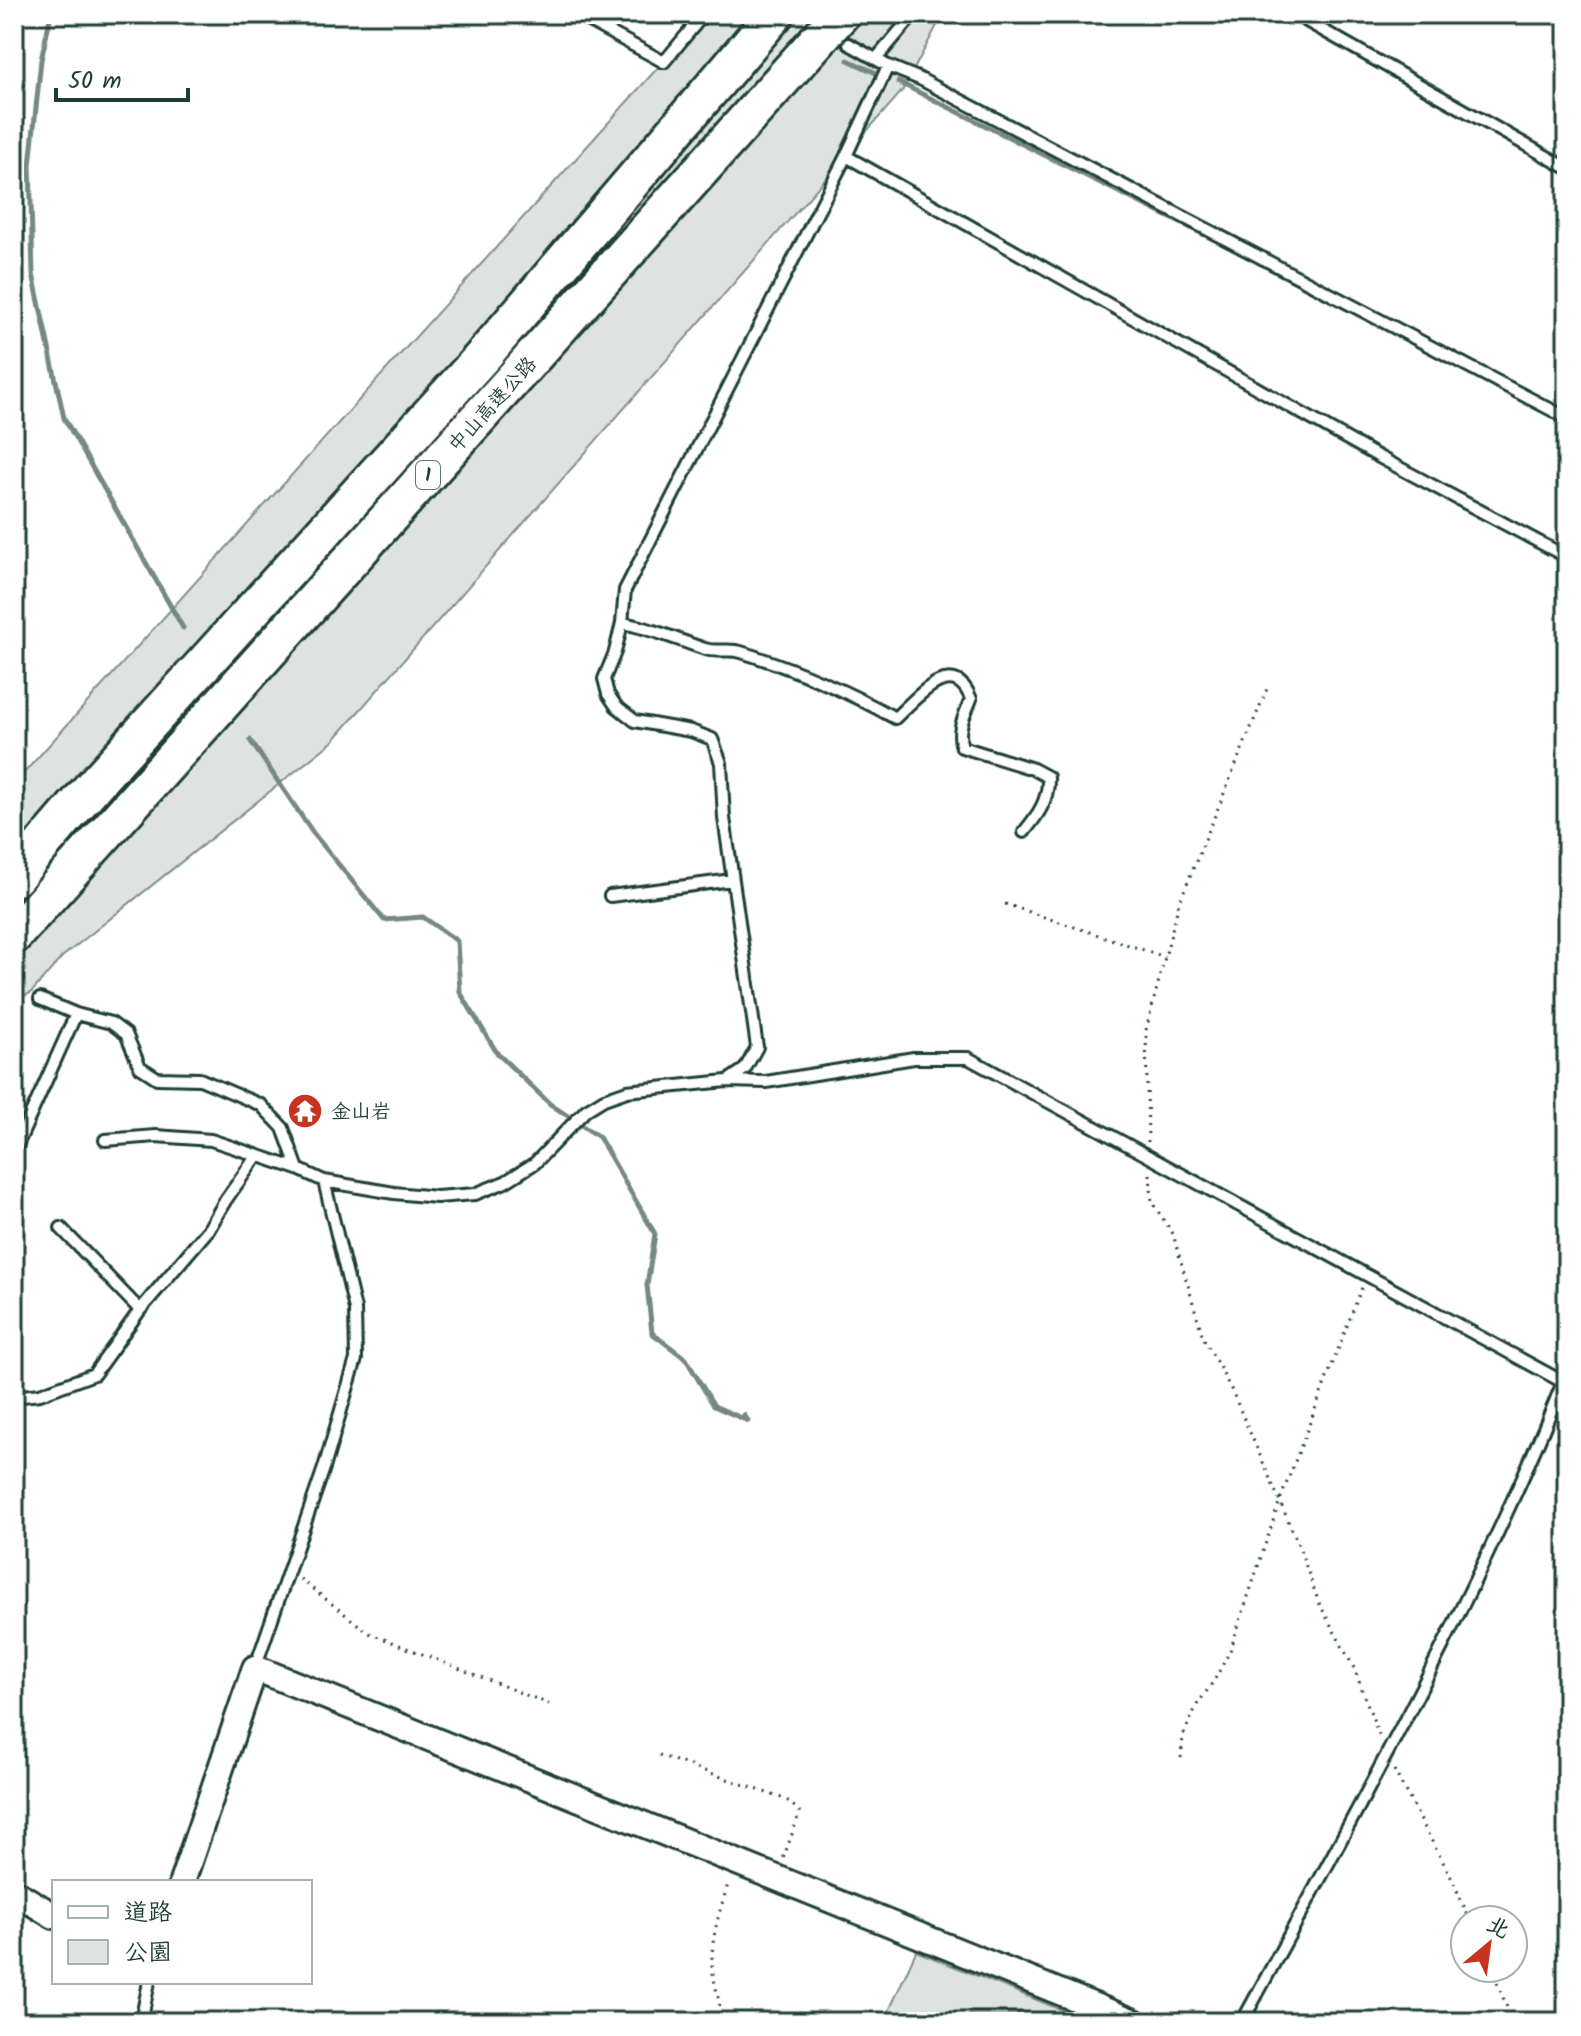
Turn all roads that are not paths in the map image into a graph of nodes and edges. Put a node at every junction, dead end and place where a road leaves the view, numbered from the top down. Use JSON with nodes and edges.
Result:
{"nodes":[{"id":1,"x":576,"y":14,"type":"edge"},
{"id":2,"x":704,"y":14,"type":"edge"},
{"id":3,"x":775,"y":14,"type":"edge"},
{"id":4,"x":914,"y":14,"type":"edge"},
{"id":5,"x":1294,"y":14,"type":"edge"},
{"id":6,"x":845,"y":29,"type":"edge"},
{"id":7,"x":876,"y":59,"type":"junction"},
{"id":8,"x":888,"y":66,"type":"junction"},
{"id":9,"x":846,"y":156,"type":"junction"},
{"id":10,"x":1567,"y":168,"type":"edge"},
{"id":11,"x":1567,"y":418,"type":"edge"},
{"id":12,"x":1567,"y":557,"type":"edge"},
{"id":13,"x":622,"y":623,"type":"junction"},
{"id":14,"x":1024,"y":832,"type":"dead end"},
{"id":15,"x":14,"y":878,"type":"edge"},
{"id":16,"x":732,"y":880,"type":"junction"},
{"id":17,"x":610,"y":896,"type":"dead end"},
{"id":18,"x":14,"y":935,"type":"edge"},
{"id":19,"x":40,"y":999,"type":"dead end"},
{"id":20,"x":76,"y":1014,"type":"junction"},
{"id":21,"x":727,"y":1081,"type":"junction"},
{"id":22,"x":105,"y":1140,"type":"dead end"},
{"id":23,"x":14,"y":1152,"type":"edge"},
{"id":24,"x":256,"y":1157,"type":"junction"},
{"id":25,"x":298,"y":1169,"type":"junction"},
{"id":26,"x":324,"y":1181,"type":"junction"},
{"id":27,"x":61,"y":1228,"type":"dead end"},
{"id":28,"x":140,"y":1310,"type":"junction"},
{"id":29,"x":1565,"y":1380,"type":"edge"},
{"id":30,"x":14,"y":1397,"type":"edge"},
{"id":31,"x":255,"y":1668,"type":"junction"},
{"id":32,"x":183,"y":1880,"type":"edge"},
{"id":33,"x":14,"y":1892,"type":"edge"},
{"id":34,"x":52,"y":1915,"type":"edge"},
{"id":35,"x":149,"y":1984,"type":"edge"},
{"id":36,"x":141,"y":2022,"type":"edge"},
{"id":37,"x":1134,"y":2022,"type":"edge"},
{"id":38,"x":1242,"y":2022,"type":"edge"}],
"edges":[{"from":1,"to":2,"type":"lane"},
{"from":3,"to":15,"type":"highway","name":"中山高速公路","number":"1"},
{"from":4,"to":7,"type":"lane"},
{"from":5,"to":10,"type":"lane"},
{"from":6,"to":7,"type":"lane"},
{"from":6,"to":18,"type":"highway","name":"中山高速公路","number":"1"},
{"from":7,"to":8,"type":"lane"},
{"from":8,"to":9,"type":"lane"},
{"from":8,"to":11,"type":"lane"},
{"from":9,"to":12,"type":"lane"},
{"from":9,"to":13,"type":"lane"},
{"from":13,"to":14,"type":"lane"},
{"from":13,"to":16,"type":"lane"},
{"from":16,"to":17,"type":"lane"},
{"from":16,"to":21,"type":"lane"},
{"from":19,"to":20,"type":"lane"},
{"from":20,"to":23,"type":"lane"},
{"from":20,"to":25,"type":"lane"},
{"from":21,"to":26,"type":"lane"},
{"from":21,"to":29,"type":"lane"},
{"from":22,"to":24,"type":"lane"},
{"from":24,"to":25,"type":"lane"},
{"from":24,"to":28,"type":"lane"},
{"from":25,"to":26,"type":"lane"},
{"from":26,"to":31,"type":"lane"},
{"from":27,"to":28,"type":"lane"},
{"from":28,"to":30,"type":"lane"},
{"from":29,"to":38,"type":"lane"},
{"from":31,"to":32,"type":"street"},
{"from":31,"to":37,"type":"street"},
{"from":33,"to":34,"type":"street"},
{"from":35,"to":36,"type":"lane"}]}
